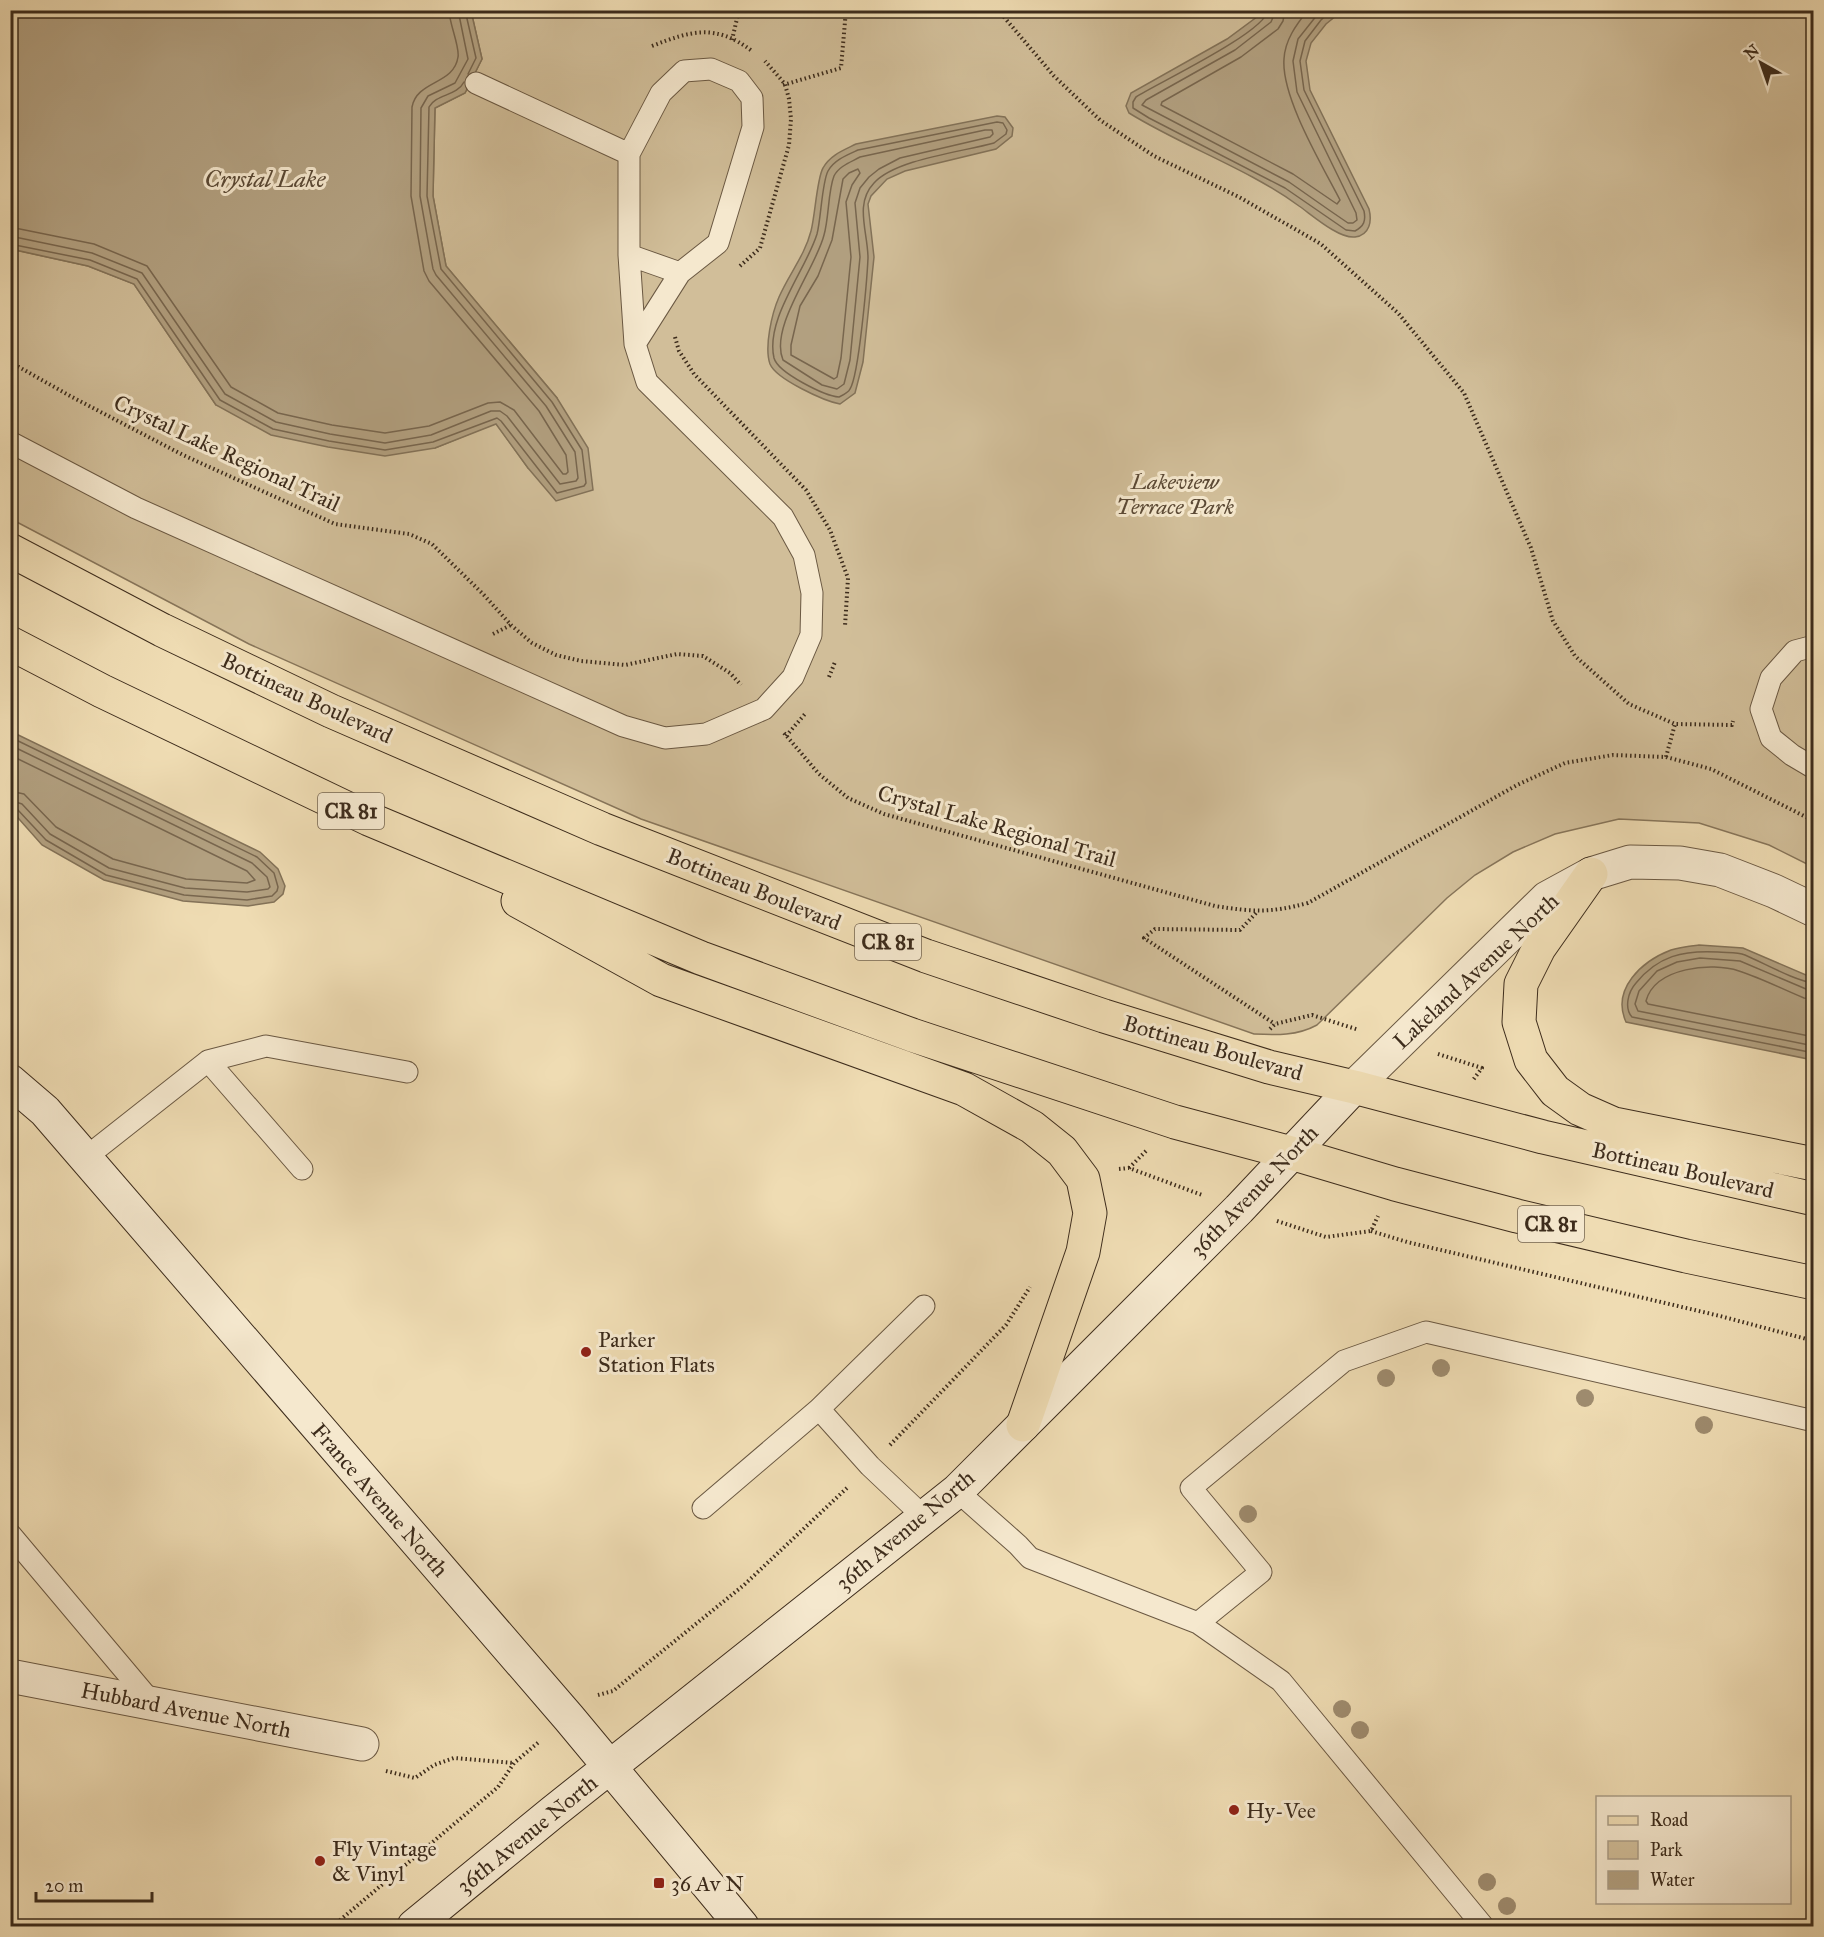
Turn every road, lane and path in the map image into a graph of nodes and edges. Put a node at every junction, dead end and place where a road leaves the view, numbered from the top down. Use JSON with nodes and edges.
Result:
{"nodes":[{"id":1,"x":739,"y":10,"type":"edge"},
{"id":2,"x":846,"y":10,"type":"edge"},
{"id":3,"x":998,"y":10,"type":"edge"},
{"id":4,"x":732,"y":40,"type":"junction"},
{"id":5,"x":652,"y":46,"type":"dead end"},
{"id":6,"x":754,"y":53,"type":"dead end"},
{"id":7,"x":762,"y":58,"type":"dead end"},
{"id":8,"x":476,"y":83,"type":"dead end"},
{"id":9,"x":785,"y":84,"type":"junction"},
{"id":10,"x":752,"y":98,"type":"junction"},
{"id":11,"x":629,"y":154,"type":"junction"},
{"id":12,"x":629,"y":255,"type":"junction"},
{"id":13,"x":736,"y":268,"type":"dead end"},
{"id":14,"x":680,"y":273,"type":"junction"},
{"id":15,"x":675,"y":334,"type":"dead end"},
{"id":16,"x":635,"y":344,"type":"junction"},
{"id":17,"x":10,"y":362,"type":"edge"},
{"id":18,"x":10,"y":442,"type":"edge"},
{"id":19,"x":10,"y":550,"type":"edge"},
{"id":20,"x":845,"y":627,"type":"dead end"},
{"id":21,"x":10,"y":643,"type":"edge"},
{"id":22,"x":1814,"y":646,"type":"edge"},
{"id":23,"x":836,"y":660,"type":"dead end"},
{"id":24,"x":827,"y":680,"type":"dead end"},
{"id":25,"x":810,"y":708,"type":"dead end"},
{"id":26,"x":764,"y":709,"type":"junction"},
{"id":27,"x":1734,"y":713,"type":"dead end"},
{"id":28,"x":1675,"y":724,"type":"junction"},
{"id":29,"x":786,"y":736,"type":"junction"},
{"id":30,"x":1666,"y":757,"type":"junction"},
{"id":31,"x":1814,"y":768,"type":"edge"},
{"id":32,"x":369,"y":819,"type":"junction"},
{"id":33,"x":1814,"y":821,"type":"edge"},
{"id":34,"x":1591,"y":874,"type":"junction"},
{"id":35,"x":1814,"y":910,"type":"edge"},
{"id":36,"x":1256,"y":912,"type":"junction"},
{"id":37,"x":1275,"y":1024,"type":"dead end"},
{"id":38,"x":208,"y":1061,"type":"junction"},
{"id":39,"x":407,"y":1072,"type":"dead end"},
{"id":40,"x":10,"y":1081,"type":"edge"},
{"id":41,"x":1354,"y":1087,"type":"junction"},
{"id":42,"x":1291,"y":1153,"type":"junction"},
{"id":43,"x":85,"y":1158,"type":"junction"},
{"id":44,"x":1814,"y":1164,"type":"edge"},
{"id":45,"x":302,"y":1169,"type":"dead end"},
{"id":46,"x":1814,"y":1200,"type":"edge"},
{"id":47,"x":1371,"y":1231,"type":"dead end"},
{"id":48,"x":1814,"y":1283,"type":"edge"},
{"id":49,"x":924,"y":1306,"type":"dead end"},
{"id":50,"x":1814,"y":1341,"type":"edge"},
{"id":51,"x":819,"y":1409,"type":"junction"},
{"id":52,"x":1814,"y":1421,"type":"edge"},
{"id":53,"x":1023,"y":1425,"type":"junction"},
{"id":54,"x":957,"y":1491,"type":"junction"},
{"id":55,"x":704,"y":1508,"type":"dead end"},
{"id":56,"x":924,"y":1517,"type":"junction"},
{"id":57,"x":10,"y":1534,"type":"edge"},
{"id":58,"x":1198,"y":1623,"type":"junction"},
{"id":59,"x":10,"y":1676,"type":"edge"},
{"id":60,"x":153,"y":1704,"type":"junction"},
{"id":61,"x":362,"y":1744,"type":"dead end"},
{"id":62,"x":609,"y":1768,"type":"junction"},
{"id":63,"x":415,"y":1778,"type":"dead end"},
{"id":64,"x":333,"y":1926,"type":"edge"},
{"id":65,"x":414,"y":1926,"type":"edge"},
{"id":66,"x":742,"y":1926,"type":"edge"},
{"id":67,"x":1483,"y":1926,"type":"edge"}],
"edges":[{"from":1,"to":4,"type":"path"},
{"from":2,"to":9,"type":"path"},
{"from":3,"to":28,"type":"path"},
{"from":4,"to":5,"type":"path"},
{"from":4,"to":6,"type":"path"},
{"from":7,"to":9,"type":"path"},
{"from":8,"to":11,"type":"lane"},
{"from":9,"to":10,"type":"path"},
{"from":9,"to":13,"type":"path"},
{"from":10,"to":11,"type":"lane"},
{"from":10,"to":14,"type":"lane"},
{"from":11,"to":12,"type":"lane"},
{"from":12,"to":14,"type":"lane"},
{"from":12,"to":16,"type":"lane"},
{"from":14,"to":16,"type":"lane"},
{"from":15,"to":20,"type":"path"},
{"from":16,"to":26,"type":"lane"},
{"from":17,"to":26,"type":"path","name":"Crystal Lake Regional Trail"},
{"from":18,"to":26,"type":"lane"},
{"from":19,"to":41,"type":"main road","name":"Bottineau Boulevard","number":"CR 81"},
{"from":21,"to":32,"type":"main road","number":"CR 81"},
{"from":22,"to":31,"type":"lane"},
{"from":23,"to":24,"type":"path"},
{"from":25,"to":29,"type":"path"},
{"from":26,"to":29,"type":"path","name":"Crystal Lake Regional Trail"},
{"from":27,"to":28,"type":"path"},
{"from":28,"to":30,"type":"path"},
{"from":29,"to":36,"type":"path","name":"Crystal Lake Regional Trail"},
{"from":30,"to":33,"type":"path","name":"Crystal Lake Regional Trail"},
{"from":30,"to":36,"type":"path","name":"Crystal Lake Regional Trail"},
{"from":32,"to":42,"type":"main road","number":"CR 81"},
{"from":32,"to":53,"type":"main road"},
{"from":34,"to":35,"type":"street","name":"Lakeland Avenue North"},
{"from":34,"to":41,"type":"street","name":"Lakeland Avenue North"},
{"from":34,"to":44,"type":"main road"},
{"from":36,"to":37,"type":"path"},
{"from":38,"to":39,"type":"lane"},
{"from":38,"to":43,"type":"lane"},
{"from":38,"to":45,"type":"lane"},
{"from":40,"to":43,"type":"street","name":"France Avenue North"},
{"from":41,"to":42,"type":"street","name":"36th Avenue North"},
{"from":41,"to":46,"type":"main road","name":"Bottineau Boulevard","number":"CR 81"},
{"from":42,"to":48,"type":"main road","number":"CR 81"},
{"from":42,"to":53,"type":"street","name":"36th Avenue North"},
{"from":43,"to":62,"type":"street","name":"France Avenue North"},
{"from":47,"to":50,"type":"path"},
{"from":49,"to":51,"type":"lane"},
{"from":51,"to":55,"type":"lane"},
{"from":51,"to":56,"type":"lane"},
{"from":52,"to":58,"type":"lane"},
{"from":53,"to":54,"type":"street","name":"36th Avenue North"},
{"from":54,"to":56,"type":"street","name":"36th Avenue North"},
{"from":54,"to":58,"type":"lane"},
{"from":56,"to":62,"type":"street","name":"36th Avenue North"},
{"from":57,"to":60,"type":"lane"},
{"from":58,"to":67,"type":"lane"},
{"from":59,"to":60,"type":"street","name":"Hubbard Avenue North"},
{"from":60,"to":61,"type":"street","name":"Hubbard Avenue North"},
{"from":62,"to":65,"type":"street","name":"36th Avenue North"},
{"from":62,"to":66,"type":"street","name":"France Avenue North"},
{"from":63,"to":64,"type":"path"}]}
